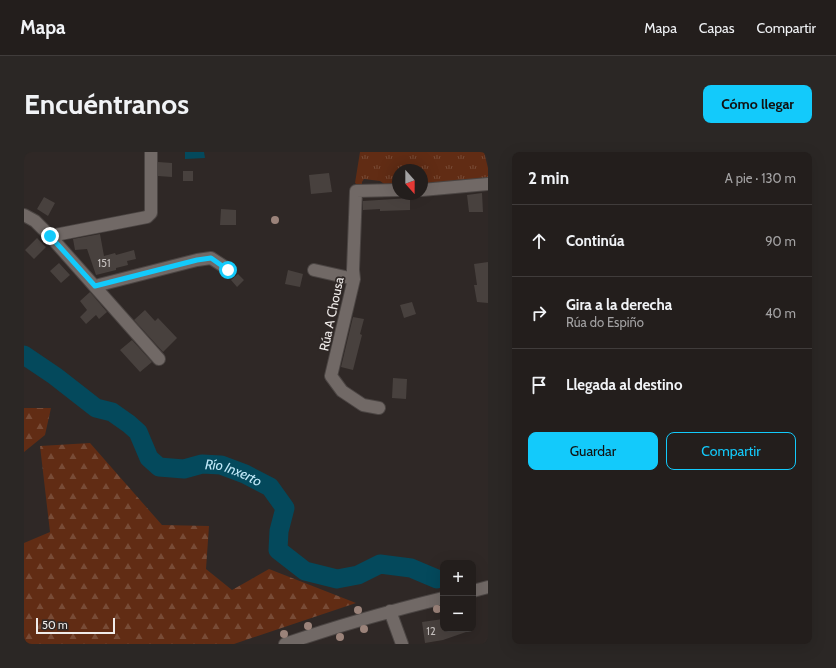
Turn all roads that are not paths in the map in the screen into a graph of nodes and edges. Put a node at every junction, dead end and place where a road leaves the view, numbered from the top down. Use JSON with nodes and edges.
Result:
{"nodes":[{"id":1,"x":151,"y":152,"type":"edge"},
{"id":2,"x":488,"y":184,"type":"edge"},
{"id":3,"x":428,"y":189,"type":"edge"},
{"id":4,"x":392,"y":190,"type":"edge"},
{"id":5,"x":24,"y":215,"type":"edge"},
{"id":6,"x":50,"y":236,"type":"junction"},
{"id":7,"x":228,"y":270,"type":"dead end"},
{"id":8,"x":314,"y":270,"type":"dead end"},
{"id":9,"x":354,"y":279,"type":"junction"},
{"id":10,"x":95,"y":286,"type":"junction"},
{"id":11,"x":159,"y":359,"type":"dead end"},
{"id":12,"x":379,"y":408,"type":"dead end"},
{"id":13,"x":488,"y":587,"type":"edge"},
{"id":14,"x":476,"y":590,"type":"edge"},
{"id":15,"x":440,"y":599,"type":"edge"},
{"id":16,"x":390,"y":611,"type":"junction"},
{"id":17,"x":285,"y":644,"type":"edge"},
{"id":18,"x":402,"y":644,"type":"edge"}],
"edges":[{"from":1,"to":6,"type":"street"},
{"from":2,"to":3,"type":"street"},
{"from":4,"to":9,"type":"street","name":"Rúa A Chousa"},
{"from":5,"to":6,"type":"street"},
{"from":6,"to":10,"type":"street"},
{"from":7,"to":10,"type":"street"},
{"from":8,"to":9,"type":"street"},
{"from":9,"to":12,"type":"street","name":"Rúa A Chousa"},
{"from":10,"to":11,"type":"street"},
{"from":13,"to":14,"type":"street"},
{"from":15,"to":16,"type":"street"},
{"from":16,"to":17,"type":"street"},
{"from":16,"to":18,"type":"street"}]}
